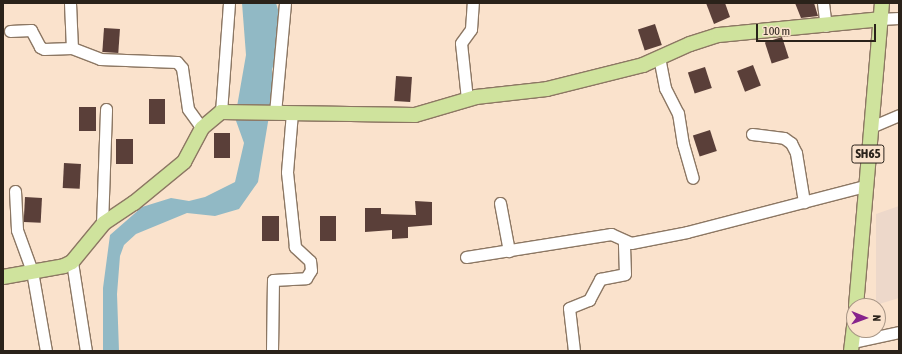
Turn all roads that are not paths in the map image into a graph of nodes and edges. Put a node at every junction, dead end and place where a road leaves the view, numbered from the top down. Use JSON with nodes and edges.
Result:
{"nodes":[{"id":1,"x":70,"y":3,"type":"edge"},
{"id":2,"x":229,"y":3,"type":"edge"},
{"id":3,"x":285,"y":3,"type":"edge"},
{"id":4,"x":473,"y":3,"type":"edge"},
{"id":5,"x":824,"y":3,"type":"edge"},
{"id":6,"x":882,"y":3,"type":"edge"},
{"id":7,"x":899,"y":18,"type":"edge"},
{"id":8,"x":880,"y":19,"type":"junction"},
{"id":9,"x":826,"y":26,"type":"junction"},
{"id":10,"x":10,"y":31,"type":"dead end"},
{"id":11,"x":72,"y":48,"type":"junction"},
{"id":12,"x":659,"y":57,"type":"junction"},
{"id":13,"x":467,"y":99,"type":"junction"},
{"id":14,"x":106,"y":110,"type":"dead end"},
{"id":15,"x":227,"y":112,"type":"junction"},
{"id":16,"x":273,"y":113,"type":"junction"},
{"id":17,"x":292,"y":113,"type":"junction"},
{"id":18,"x":899,"y":116,"type":"edge"},
{"id":19,"x":871,"y":127,"type":"junction"},
{"id":20,"x":202,"y":128,"type":"junction"},
{"id":21,"x":752,"y":134,"type":"dead end"},
{"id":22,"x":693,"y":178,"type":"dead end"},
{"id":23,"x":865,"y":186,"type":"junction"},
{"id":24,"x":15,"y":191,"type":"dead end"},
{"id":25,"x":804,"y":202,"type":"junction"},
{"id":26,"x":500,"y":203,"type":"dead end"},
{"id":27,"x":102,"y":226,"type":"junction"},
{"id":28,"x":624,"y":242,"type":"junction"},
{"id":29,"x":509,"y":251,"type":"junction"},
{"id":30,"x":466,"y":257,"type":"dead end"},
{"id":31,"x":72,"y":262,"type":"junction"},
{"id":32,"x":32,"y":271,"type":"junction"},
{"id":33,"x":3,"y":277,"type":"edge"},
{"id":34,"x":857,"y":298,"type":"edge"},
{"id":35,"x":899,"y":332,"type":"edge"},
{"id":36,"x":852,"y":346,"type":"edge"},
{"id":37,"x":46,"y":351,"type":"edge"},
{"id":38,"x":86,"y":351,"type":"edge"},
{"id":39,"x":272,"y":351,"type":"edge"},
{"id":40,"x":574,"y":351,"type":"edge"}],
"edges":[{"from":1,"to":11,"type":"street"},
{"from":2,"to":15,"type":"street"},
{"from":3,"to":16,"type":"street"},
{"from":4,"to":13,"type":"street"},
{"from":5,"to":9,"type":"street"},
{"from":6,"to":8,"type":"main road","number":"SH65"},
{"from":7,"to":8,"type":"street"},
{"from":8,"to":9,"type":"main road"},
{"from":8,"to":19,"type":"main road","number":"SH65"},
{"from":9,"to":12,"type":"main road"},
{"from":10,"to":11,"type":"street"},
{"from":11,"to":20,"type":"street"},
{"from":12,"to":13,"type":"main road"},
{"from":12,"to":22,"type":"street"},
{"from":13,"to":17,"type":"main road"},
{"from":14,"to":27,"type":"street"},
{"from":15,"to":16,"type":"main road"},
{"from":15,"to":20,"type":"main road"},
{"from":16,"to":17,"type":"main road"},
{"from":17,"to":39,"type":"street"},
{"from":18,"to":19,"type":"street"},
{"from":19,"to":23,"type":"main road","number":"SH65"},
{"from":20,"to":27,"type":"main road"},
{"from":21,"to":25,"type":"street"},
{"from":23,"to":25,"type":"street"},
{"from":23,"to":34,"type":"main road","number":"SH65"},
{"from":24,"to":32,"type":"street"},
{"from":25,"to":28,"type":"street"},
{"from":26,"to":29,"type":"street"},
{"from":27,"to":31,"type":"main road"},
{"from":28,"to":29,"type":"street"},
{"from":28,"to":40,"type":"street"},
{"from":29,"to":30,"type":"street"},
{"from":31,"to":32,"type":"main road"},
{"from":31,"to":38,"type":"street"},
{"from":32,"to":33,"type":"main road"},
{"from":32,"to":37,"type":"street"},
{"from":35,"to":36,"type":"street"}]}
